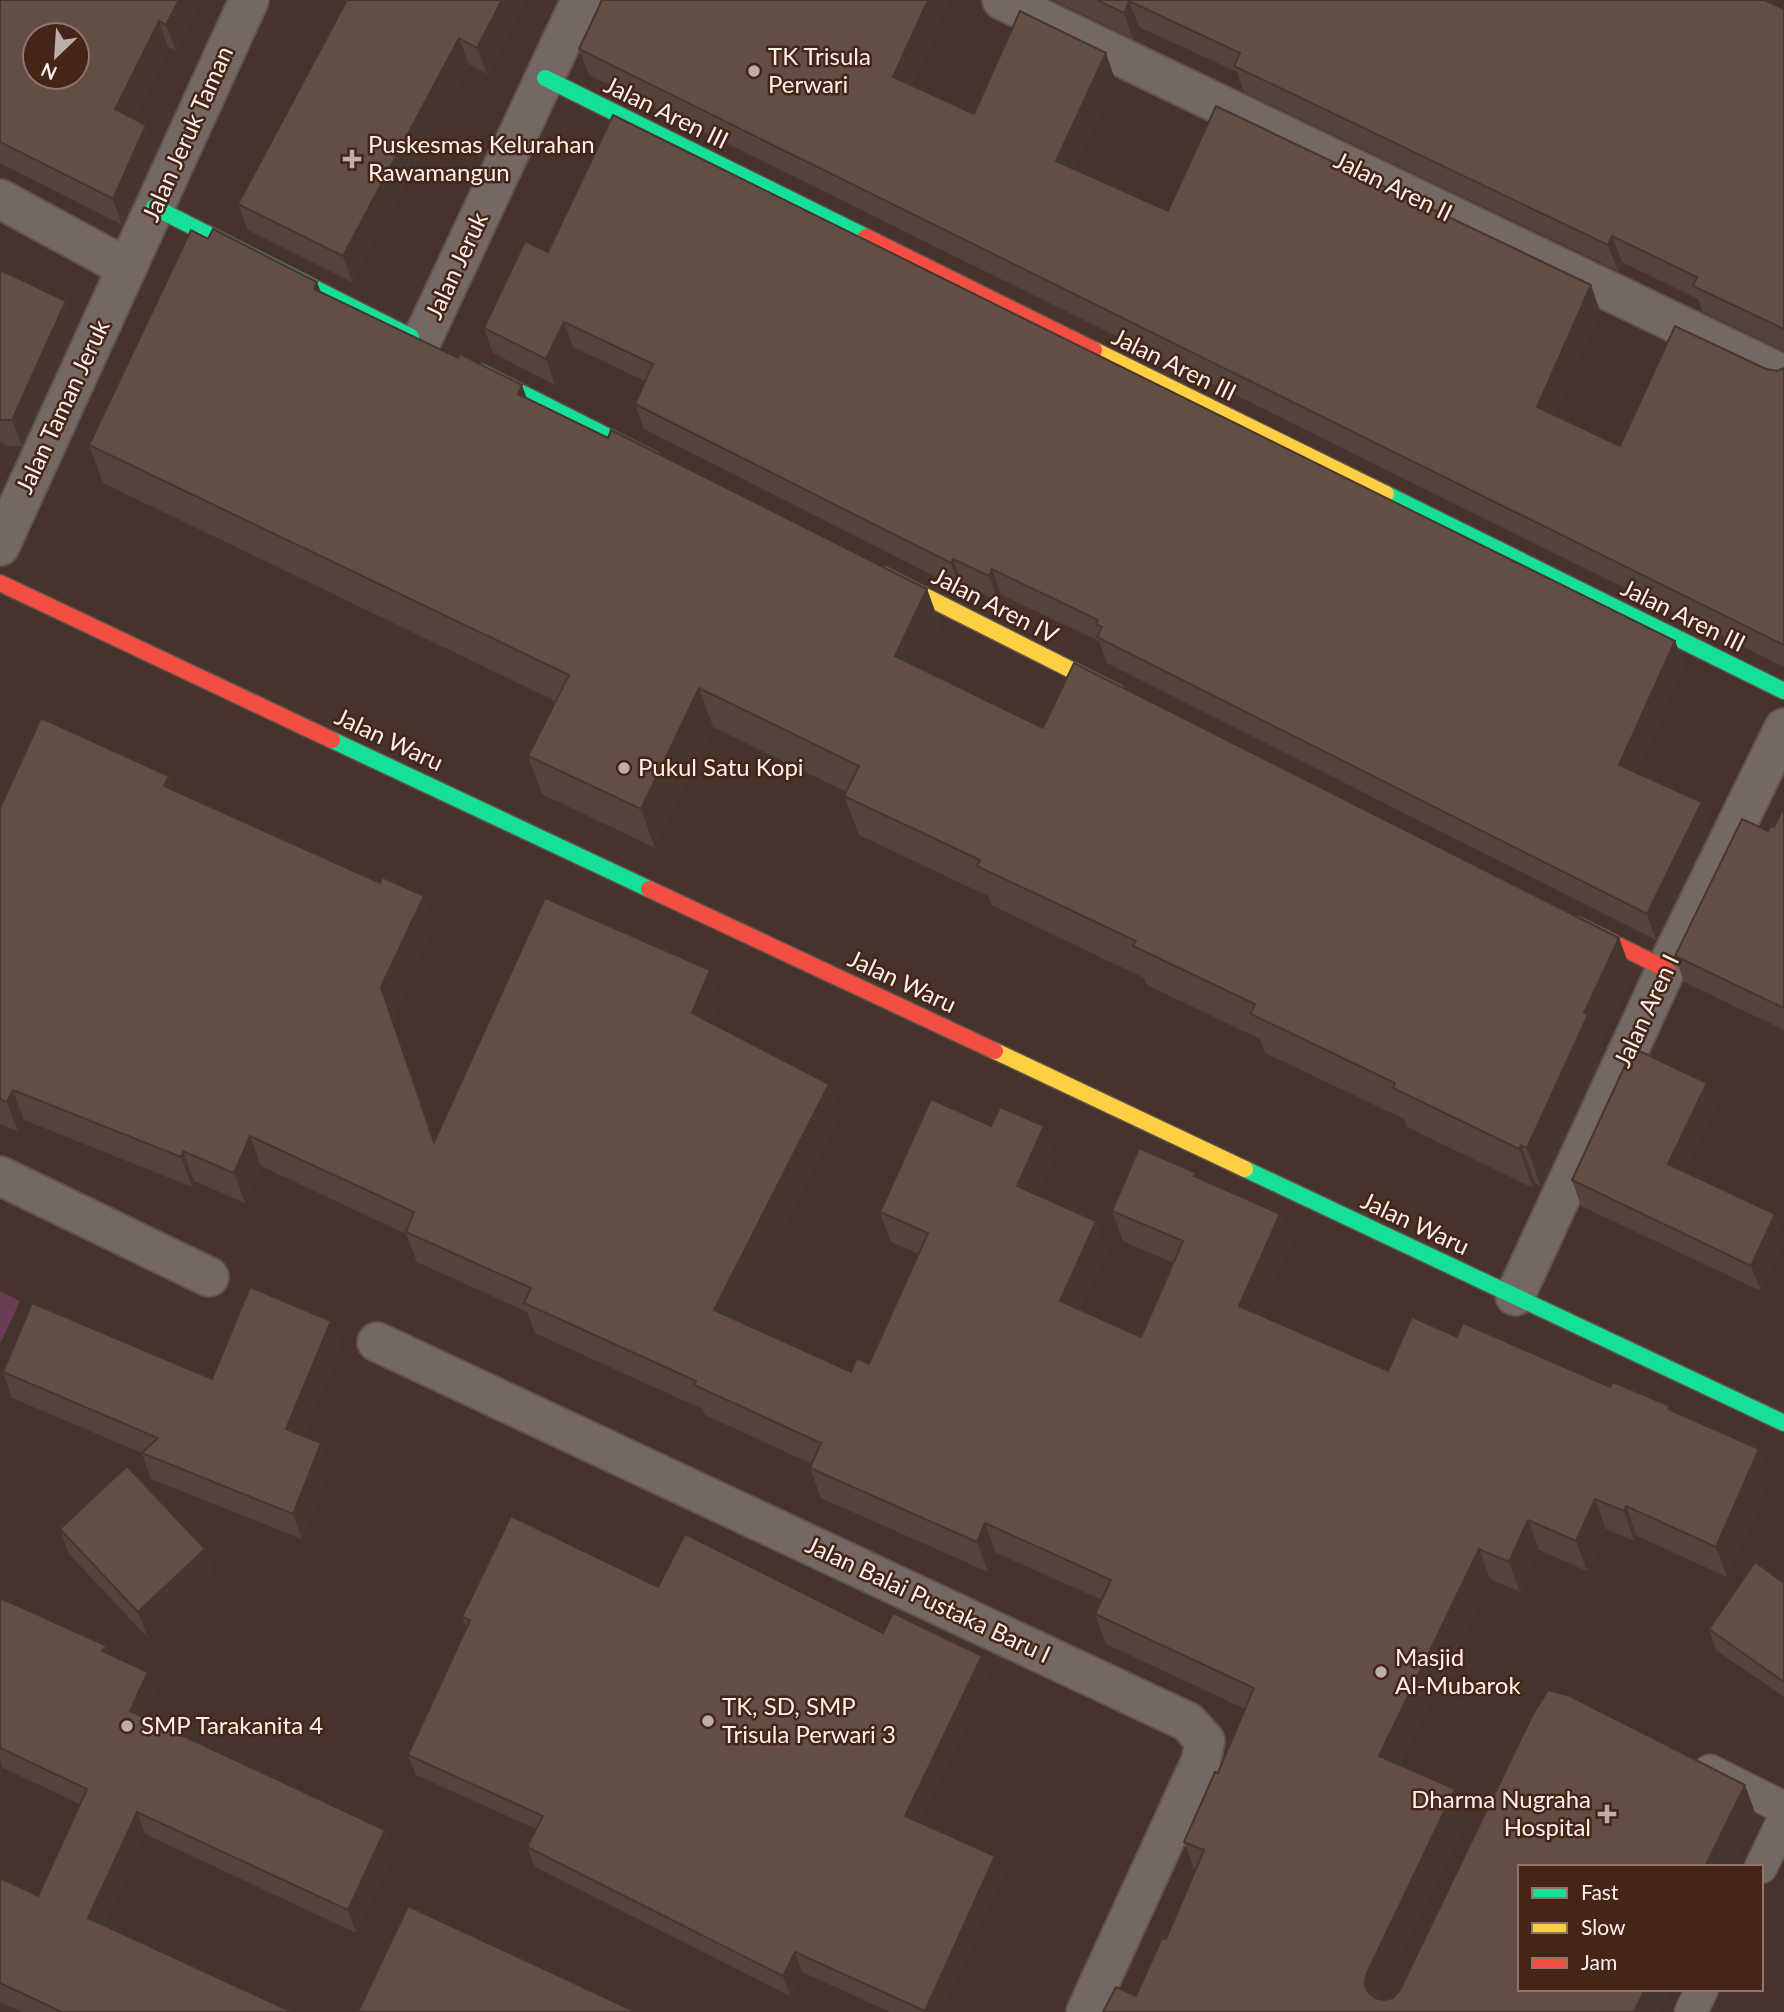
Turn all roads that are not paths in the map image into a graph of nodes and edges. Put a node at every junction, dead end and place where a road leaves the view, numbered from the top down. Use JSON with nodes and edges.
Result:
{"nodes":[{"id":1,"x":249,"y":0,"type":"edge"},
{"id":2,"x":581,"y":0,"type":"edge"},
{"id":3,"x":1002,"y":0,"type":"edge"},
{"id":4,"x":545,"y":78,"type":"junction"},
{"id":5,"x":0,"y":200,"type":"edge"},
{"id":6,"x":154,"y":207,"type":"junction"},
{"id":7,"x":127,"y":268,"type":"junction"},
{"id":8,"x":428,"y":346,"type":"joint"},
{"id":9,"x":471,"y":368,"type":"edge"},
{"id":10,"x":1784,"y":375,"type":"edge"},
{"id":11,"x":670,"y":467,"type":"edge"},
{"id":12,"x":0,"y":546,"type":"edge"},
{"id":13,"x":869,"y":568,"type":"edge"},
{"id":14,"x":0,"y":583,"type":"edge"},
{"id":15,"x":1784,"y":691,"type":"edge"},
{"id":16,"x":1128,"y":698,"type":"edge"},
{"id":17,"x":1784,"y":728,"type":"edge"},
{"id":18,"x":1557,"y":915,"type":"edge"},
{"id":19,"x":1666,"y":969,"type":"junction"},
{"id":20,"x":0,"y":1176,"type":"edge"},
{"id":21,"x":209,"y":1277,"type":"dead end"},
{"id":22,"x":1516,"y":1296,"type":"junction"},
{"id":23,"x":377,"y":1342,"type":"dead end"},
{"id":24,"x":1784,"y":1423,"type":"edge"},
{"id":25,"x":1686,"y":1758,"type":"edge"},
{"id":26,"x":1784,"y":1808,"type":"edge"},
{"id":27,"x":1784,"y":1819,"type":"edge"},
{"id":28,"x":1762,"y":1865,"type":"edge"},
{"id":29,"x":1701,"y":1991,"type":"edge"},
{"id":30,"x":1086,"y":2012,"type":"edge"},
{"id":31,"x":1690,"y":2012,"type":"edge"}],
"edges":[{"from":1,"to":6,"type":"street","name":"Jalan Jeruk Taman"},
{"from":2,"to":4,"type":"street","name":"Jalan Jeruk"},
{"from":3,"to":10,"type":"street","name":"Jalan Aren II"},
{"from":4,"to":8,"type":"street","name":"Jalan Jeruk"},
{"from":4,"to":15,"type":"street","name":"Jalan Aren III"},
{"from":5,"to":7,"type":"street"},
{"from":6,"to":7,"type":"street","name":"Jalan Jeruk Taman"},
{"from":6,"to":8,"type":"street"},
{"from":7,"to":12,"type":"street","name":"Jalan Taman Jeruk"},
{"from":9,"to":11,"type":"street"},
{"from":13,"to":16,"type":"street","name":"Jalan Aren IV"},
{"from":14,"to":22,"type":"street","name":"Jalan Waru"},
{"from":17,"to":19,"type":"street","name":"Jalan Aren I"},
{"from":18,"to":19,"type":"street"},
{"from":19,"to":22,"type":"street","name":"Jalan Aren I"},
{"from":20,"to":21,"type":"street"},
{"from":22,"to":24,"type":"street","name":"Jalan Waru"},
{"from":23,"to":30,"type":"street","name":"Jalan Balai Pustaka Baru I"},
{"from":25,"to":26,"type":"lane"},
{"from":27,"to":28,"type":"lane"},
{"from":29,"to":31,"type":"lane"}]}
